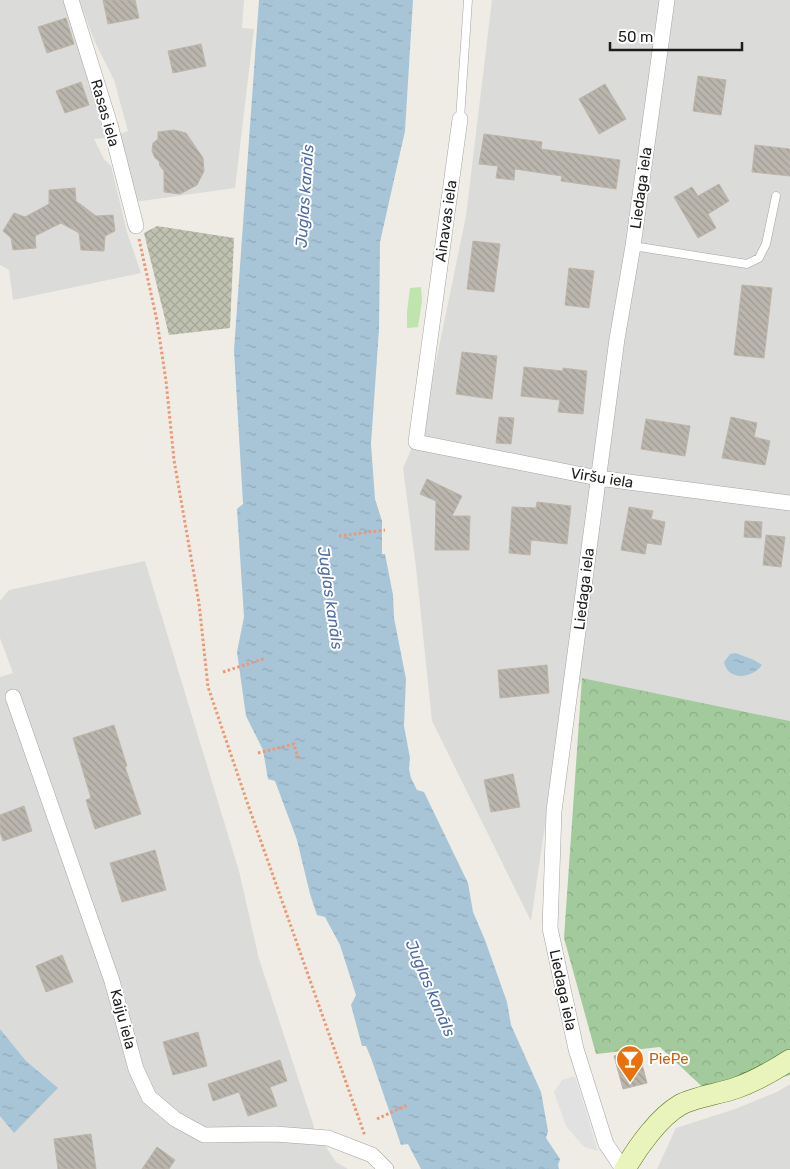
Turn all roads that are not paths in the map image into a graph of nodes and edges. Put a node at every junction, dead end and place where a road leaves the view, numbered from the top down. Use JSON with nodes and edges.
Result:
{"nodes":[{"id":1,"x":71,"y":0,"type":"edge"},
{"id":2,"x":468,"y":0,"type":"edge"},
{"id":3,"x":667,"y":0,"type":"edge"},
{"id":4,"x":460,"y":120,"type":"joint"},
{"id":5,"x":776,"y":196,"type":"dead end"},
{"id":6,"x":136,"y":226,"type":"road end"},
{"id":7,"x":633,"y":246,"type":"junction"},
{"id":8,"x":416,"y":442,"type":"joint"},
{"id":9,"x":598,"y":478,"type":"junction"},
{"id":10,"x":790,"y":503,"type":"edge"},
{"id":11,"x":13,"y":697,"type":"dead end"},
{"id":12,"x":790,"y":1060,"type":"edge"},
{"id":13,"x":386,"y":1169,"type":"edge"},
{"id":14,"x":624,"y":1169,"type":"edge"}],
"edges":[{"from":1,"to":6,"type":"street","name":"Rasas iela"},
{"from":2,"to":4,"type":"lane","name":"Ainavas iela"},
{"from":3,"to":7,"type":"street","name":"Liedaga iela"},
{"from":4,"to":8,"type":"street","name":"Ainavas iela"},
{"from":5,"to":7,"type":"lane"},
{"from":7,"to":9,"type":"street","name":"Liedaga iela"},
{"from":8,"to":9,"type":"street","name":"Viršu iela"},
{"from":9,"to":10,"type":"street","name":"Viršu iela"},
{"from":9,"to":14,"type":"street","name":"Liedaga iela"},
{"from":11,"to":13,"type":"street","name":"Kaiju iela"},
{"from":12,"to":14,"type":"street"}]}
